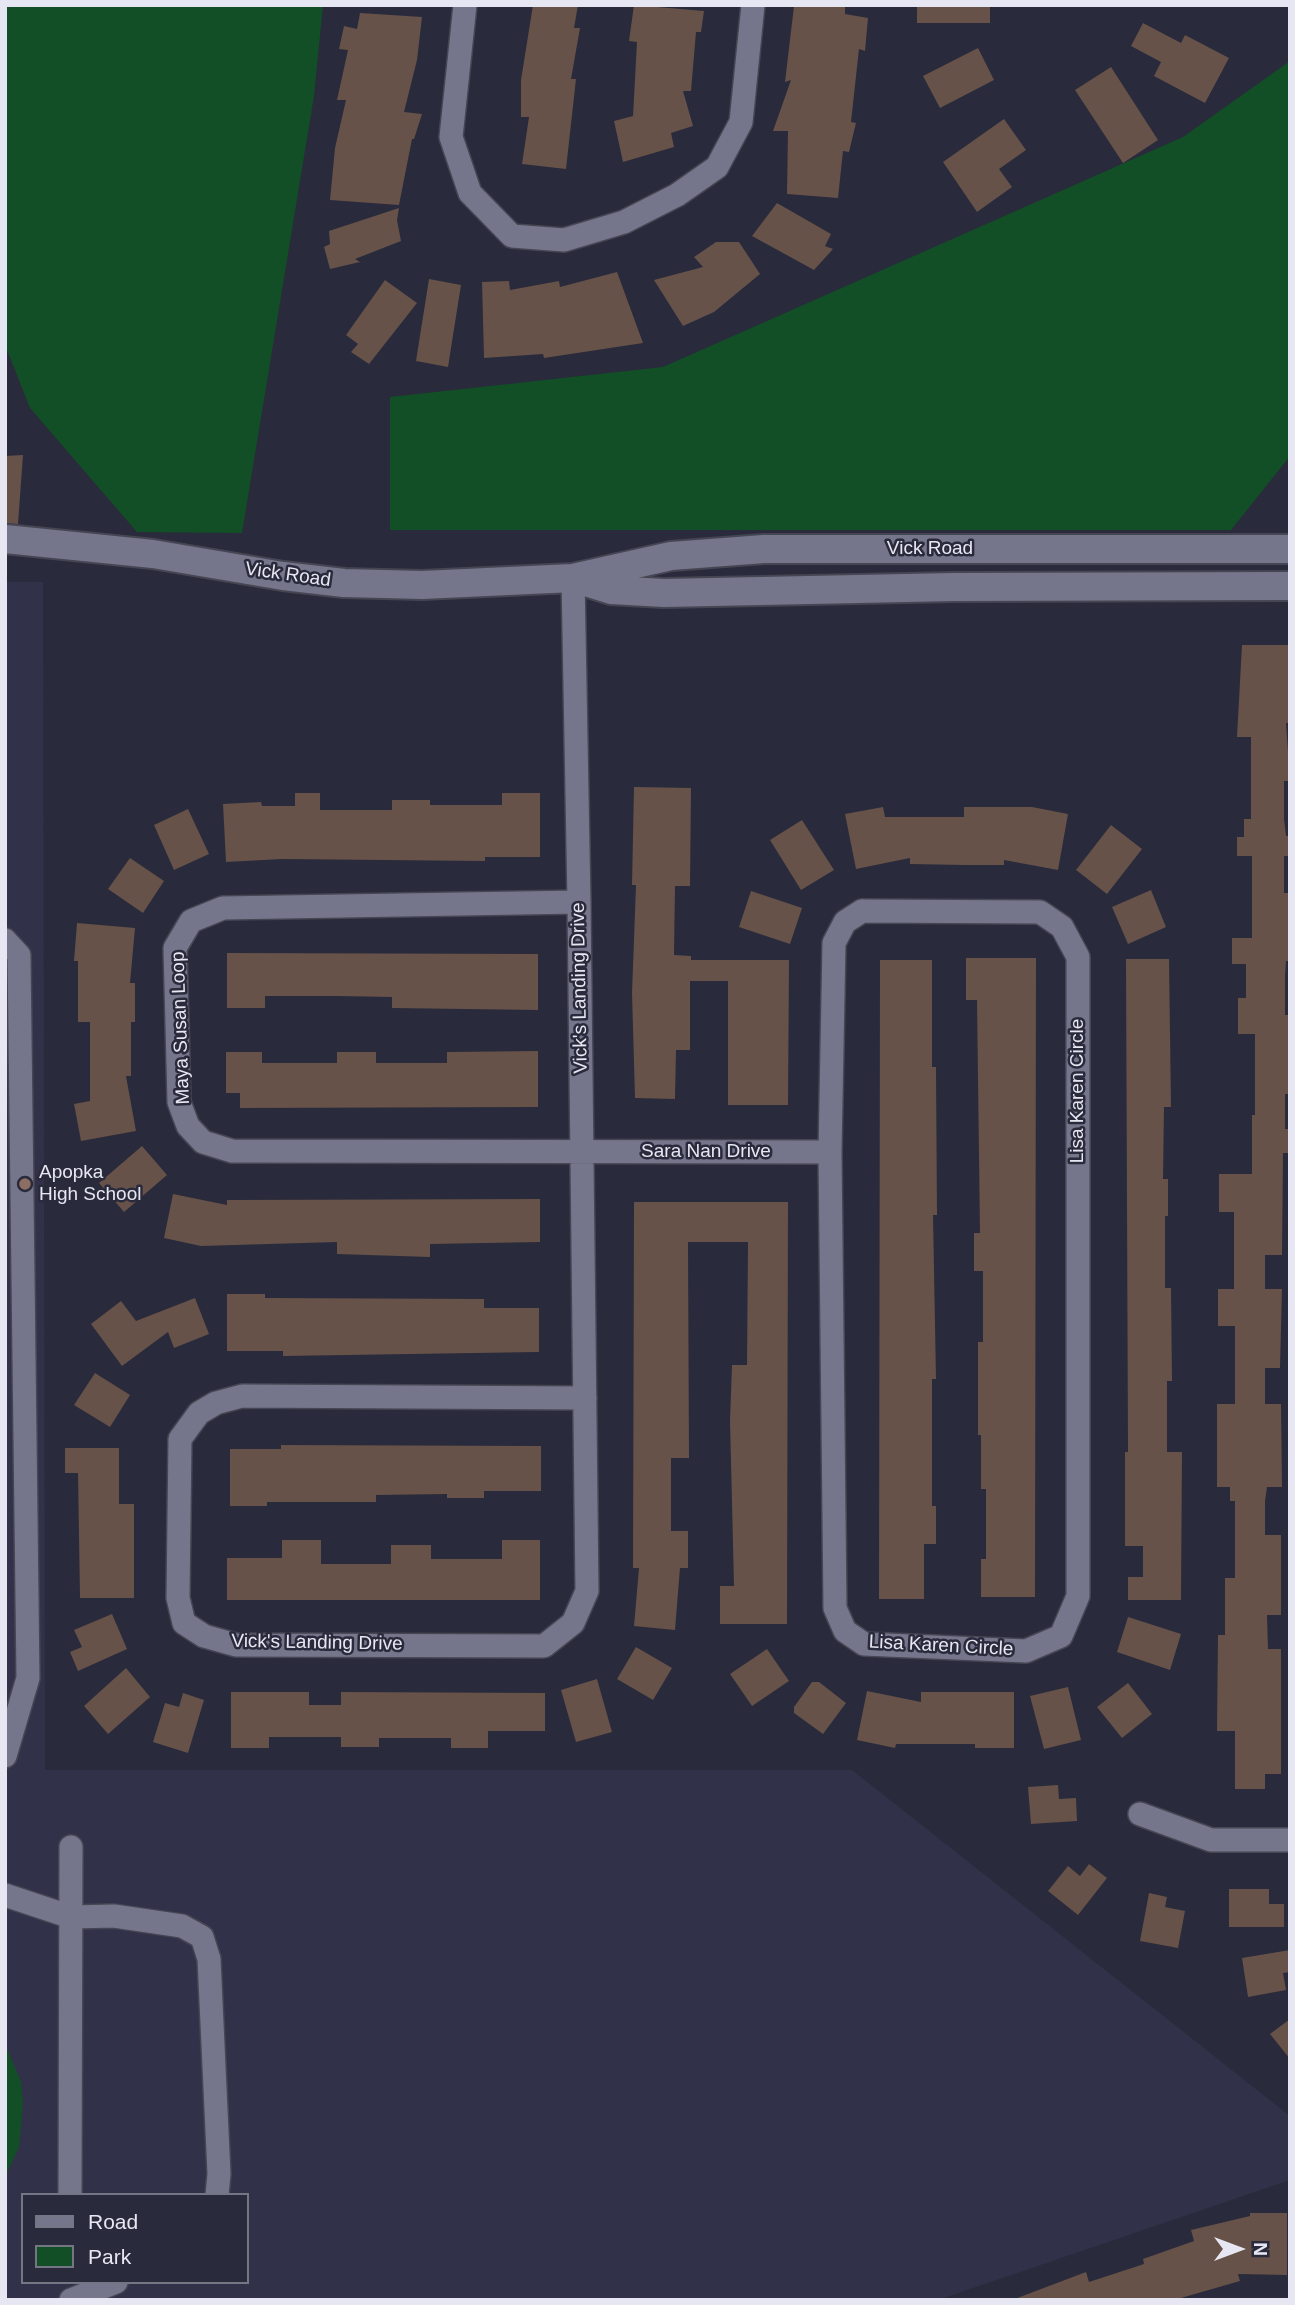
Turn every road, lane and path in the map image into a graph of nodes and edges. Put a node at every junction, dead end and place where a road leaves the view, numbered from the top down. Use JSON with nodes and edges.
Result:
{"nodes":[{"id":1,"x":465,"y":5,"type":"edge"},
{"id":2,"x":753,"y":5,"type":"edge"},
{"id":3,"x":5,"y":539,"type":"edge"},
{"id":4,"x":1290,"y":549,"type":"edge"},
{"id":5,"x":573,"y":578,"type":"junction"},
{"id":6,"x":1290,"y":586,"type":"edge"},
{"id":7,"x":579,"y":902,"type":"junction"},
{"id":8,"x":5,"y":940,"type":"edge"},
{"id":9,"x":582,"y":1152,"type":"junction"},
{"id":10,"x":830,"y":1152,"type":"junction"},
{"id":11,"x":585,"y":1398,"type":"junction"},
{"id":12,"x":5,"y":1756,"type":"edge"},
{"id":13,"x":1140,"y":1814,"type":"dead end"},
{"id":14,"x":1290,"y":1840,"type":"edge"},
{"id":15,"x":71,"y":1847,"type":"dead end"},
{"id":16,"x":5,"y":1895,"type":"edge"},
{"id":17,"x":71,"y":1917,"type":"junction"},
{"id":18,"x":70,"y":2193,"type":"edge"},
{"id":19,"x":217,"y":2193,"type":"edge"},
{"id":20,"x":111,"y":2284,"type":"edge"},
{"id":21,"x":70,"y":2300,"type":"edge"}],
"edges":[{"from":1,"to":2,"type":"street"},
{"from":3,"to":5,"type":"street","name":"Vick Road"},
{"from":4,"to":5,"type":"street","name":"Vick Road"},
{"from":5,"to":6,"type":"street","name":"Vick Road"},
{"from":5,"to":7,"type":"street","name":"Vick's Landing Drive"},
{"from":7,"to":9,"type":"street","name":"Vick's Landing Drive"},
{"from":7,"to":9,"type":"street","name":"Maya Susan Loop"},
{"from":8,"to":12,"type":"street"},
{"from":9,"to":10,"type":"street","name":"Sara Nan Drive"},
{"from":9,"to":11,"type":"street","name":"Vick's Landing Drive"},
{"from":10,"to":10,"type":"street","name":"Lisa Karen Circle"},
{"from":11,"to":11,"type":"street","name":"Vick's Landing Drive"},
{"from":13,"to":14,"type":"street"},
{"from":15,"to":17,"type":"street"},
{"from":16,"to":17,"type":"street"},
{"from":17,"to":18,"type":"street"},
{"from":17,"to":19,"type":"street"},
{"from":20,"to":21,"type":"street"}]}
